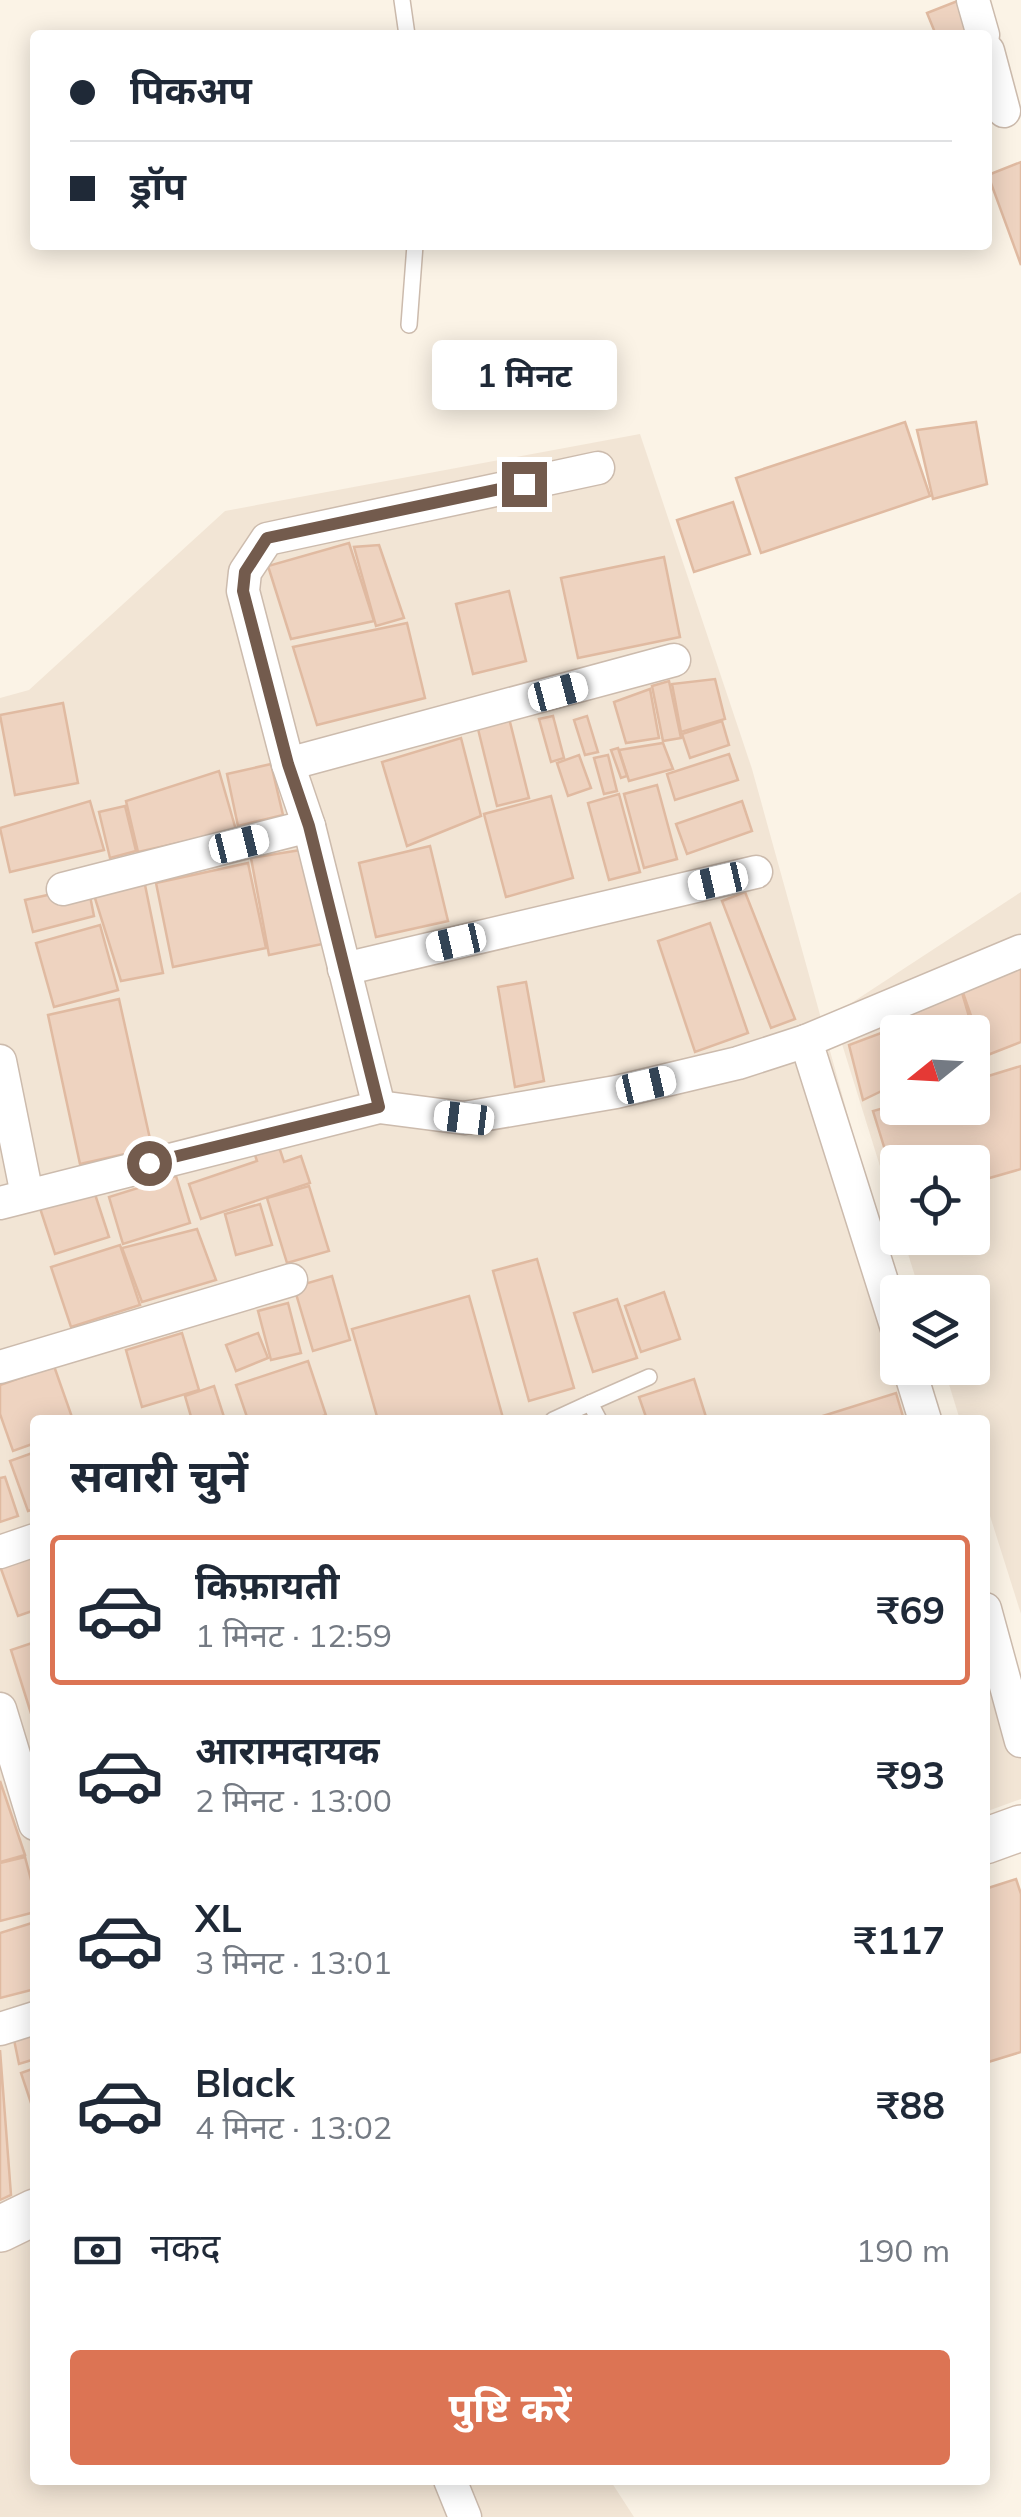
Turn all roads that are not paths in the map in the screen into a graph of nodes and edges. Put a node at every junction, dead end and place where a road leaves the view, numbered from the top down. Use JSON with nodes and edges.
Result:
{"nodes":[{"id":1,"x":402,"y":0,"type":"edge"},
{"id":2,"x":973,"y":0,"type":"edge"},
{"id":3,"x":406,"y":30,"type":"edge"},
{"id":4,"x":982,"y":30,"type":"edge"},
{"id":5,"x":992,"y":66,"type":"edge"},
{"id":6,"x":1004,"y":111,"type":"dead end"},
{"id":7,"x":415,"y":250,"type":"edge"},
{"id":8,"x":409,"y":325,"type":"dead end"},
{"id":9,"x":598,"y":468,"type":"dead end"},
{"id":10,"x":674,"y":660,"type":"dead end"},
{"id":11,"x":288,"y":764,"type":"junction"},
{"id":12,"x":309,"y":826,"type":"junction"},
{"id":13,"x":756,"y":872,"type":"dead end"},
{"id":14,"x":63,"y":889,"type":"dead end"},
{"id":15,"x":1021,"y":951,"type":"edge"},
{"id":16,"x":344,"y":969,"type":"junction"},
{"id":17,"x":806,"y":1041,"type":"junction"},
{"id":18,"x":0,"y":1061,"type":"edge"},
{"id":19,"x":4,"y":1104,"type":"edge"},
{"id":20,"x":379,"y":1107,"type":"junction"},
{"id":21,"x":14,"y":1199,"type":"edge"},
{"id":22,"x":880,"y":1275,"type":"edge"},
{"id":23,"x":292,"y":1280,"type":"dead end"},
{"id":24,"x":0,"y":1368,"type":"edge"},
{"id":25,"x":648,"y":1376,"type":"dead end"},
{"id":26,"x":914,"y":1385,"type":"edge"},
{"id":27,"x":590,"y":1403,"type":"junction"},
{"id":28,"x":564,"y":1415,"type":"edge"},
{"id":29,"x":596,"y":1415,"type":"edge"},
{"id":30,"x":923,"y":1415,"type":"edge"},
{"id":31,"x":30,"y":1542,"type":"edge"},
{"id":32,"x":0,"y":1552,"type":"edge"},
{"id":33,"x":990,"y":1630,"type":"edge"},
{"id":34,"x":0,"y":1708,"type":"edge"},
{"id":35,"x":1021,"y":1741,"type":"edge"},
{"id":36,"x":30,"y":1807,"type":"edge"},
{"id":37,"x":1021,"y":1828,"type":"edge"},
{"id":38,"x":990,"y":1839,"type":"edge"},
{"id":39,"x":30,"y":2020,"type":"edge"},
{"id":40,"x":0,"y":2029,"type":"edge"},
{"id":41,"x":30,"y":2214,"type":"edge"},
{"id":42,"x":0,"y":2228,"type":"edge"},
{"id":43,"x":452,"y":2485,"type":"edge"},
{"id":44,"x":465,"y":2517,"type":"edge"}],
"edges":[{"from":1,"to":3,"type":"lane"},
{"from":2,"to":4,"type":"street"},
{"from":5,"to":6,"type":"street"},
{"from":7,"to":8,"type":"lane"},
{"from":9,"to":11,"type":"street"},
{"from":10,"to":11,"type":"street"},
{"from":11,"to":12,"type":"street"},
{"from":12,"to":14,"type":"street"},
{"from":12,"to":16,"type":"street"},
{"from":13,"to":16,"type":"street"},
{"from":15,"to":17,"type":"street"},
{"from":16,"to":20,"type":"street"},
{"from":17,"to":20,"type":"street"},
{"from":17,"to":22,"type":"street"},
{"from":18,"to":19,"type":"street"},
{"from":19,"to":21,"type":"street"},
{"from":20,"to":21,"type":"street"},
{"from":23,"to":24,"type":"street"},
{"from":25,"to":27,"type":"lane"},
{"from":26,"to":30,"type":"street"},
{"from":27,"to":28,"type":"lane"},
{"from":27,"to":29,"type":"lane"},
{"from":31,"to":32,"type":"street"},
{"from":33,"to":35,"type":"street"},
{"from":34,"to":36,"type":"street"},
{"from":37,"to":38,"type":"street"},
{"from":39,"to":40,"type":"street"},
{"from":41,"to":42,"type":"street"},
{"from":43,"to":44,"type":"street"}]}
